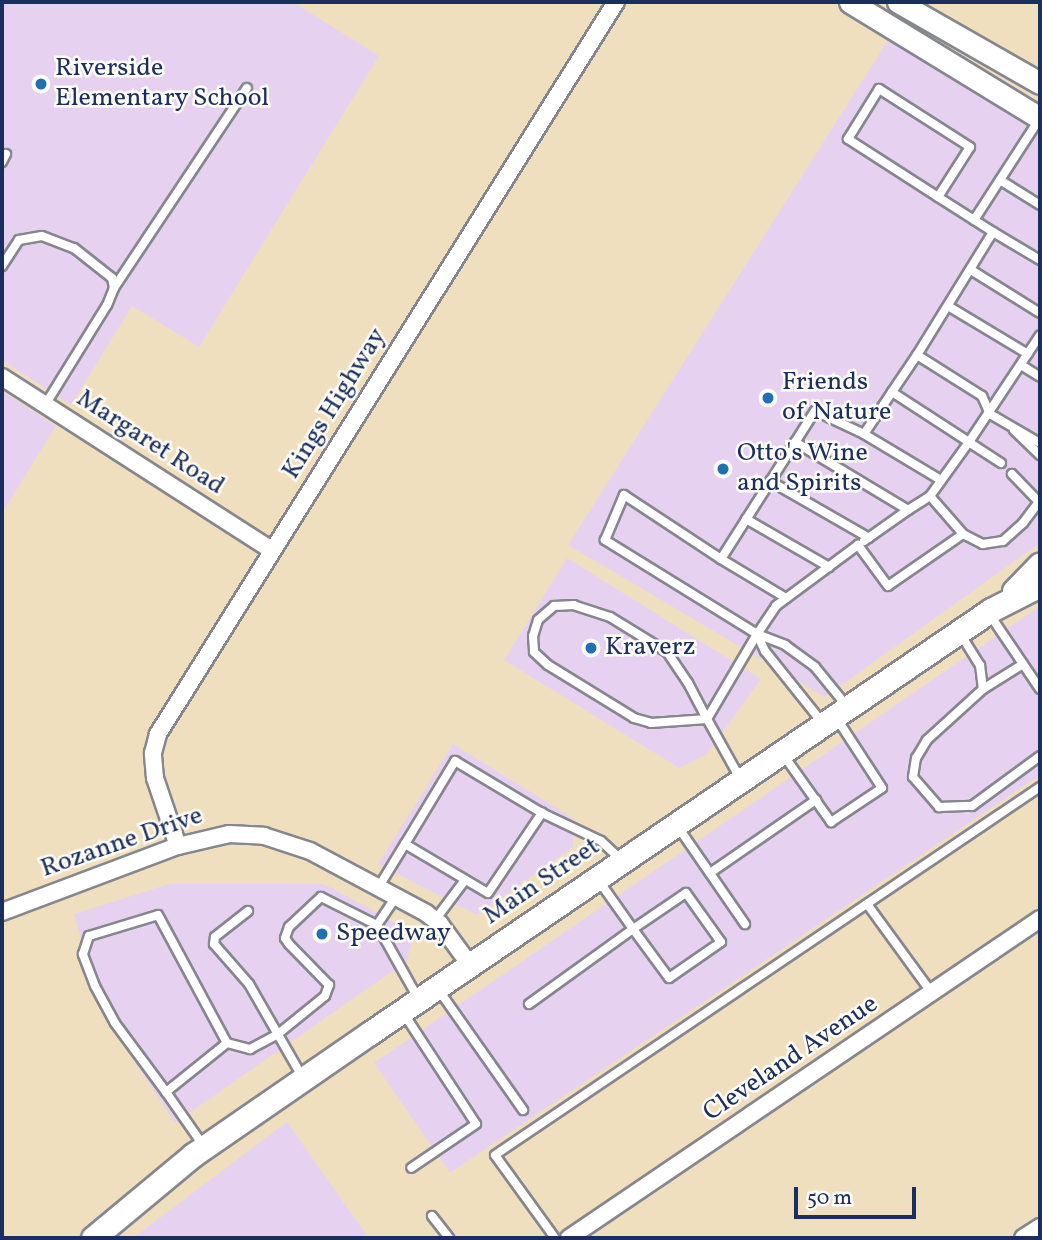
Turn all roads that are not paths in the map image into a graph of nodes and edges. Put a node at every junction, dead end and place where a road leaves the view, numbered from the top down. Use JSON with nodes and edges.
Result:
{"nodes":[{"id":1,"x":616,"y":2,"type":"edge"},
{"id":2,"x":850,"y":2,"type":"edge"},
{"id":3,"x":898,"y":2,"type":"edge"},
{"id":4,"x":1040,"y":83,"type":"edge"},
{"id":5,"x":247,"y":88,"type":"dead end"},
{"id":6,"x":1039,"y":114,"type":"edge"},
{"id":7,"x":1000,"y":180,"type":"junction"},
{"id":8,"x":938,"y":197,"type":"junction"},
{"id":9,"x":1040,"y":205,"type":"edge"},
{"id":10,"x":974,"y":220,"type":"junction"},
{"id":11,"x":993,"y":232,"type":"junction"},
{"id":12,"x":1040,"y":260,"type":"edge"},
{"id":13,"x":2,"y":266,"type":"edge"},
{"id":14,"x":971,"y":270,"type":"junction"},
{"id":15,"x":114,"y":288,"type":"junction"},
{"id":16,"x":948,"y":306,"type":"junction"},
{"id":17,"x":1040,"y":313,"type":"edge"},
{"id":18,"x":1040,"y":335,"type":"edge"},
{"id":19,"x":1028,"y":354,"type":"junction"},
{"id":20,"x":917,"y":355,"type":"junction"},
{"id":21,"x":1021,"y":365,"type":"junction"},
{"id":22,"x":1039,"y":374,"type":"edge"},
{"id":23,"x":2,"y":377,"type":"edge"},
{"id":24,"x":891,"y":393,"type":"junction"},
{"id":25,"x":45,"y":405,"type":"junction"},
{"id":26,"x":990,"y":414,"type":"junction"},
{"id":27,"x":1010,"y":425,"type":"junction"},
{"id":28,"x":864,"y":434,"type":"junction"},
{"id":29,"x":795,"y":442,"type":"junction"},
{"id":30,"x":968,"y":442,"type":"junction"},
{"id":31,"x":1040,"y":443,"type":"edge"},
{"id":32,"x":1040,"y":455,"type":"edge"},
{"id":33,"x":1001,"y":463,"type":"dead end"},
{"id":34,"x":1012,"y":474,"type":"dead end"},
{"id":35,"x":942,"y":480,"type":"junction"},
{"id":36,"x":770,"y":481,"type":"junction"},
{"id":37,"x":930,"y":496,"type":"junction"},
{"id":38,"x":908,"y":510,"type":"junction"},
{"id":39,"x":746,"y":519,"type":"junction"},
{"id":40,"x":963,"y":534,"type":"junction"},
{"id":41,"x":869,"y":538,"type":"junction"},
{"id":42,"x":858,"y":545,"type":"junction"},
{"id":43,"x":271,"y":550,"type":"junction"},
{"id":44,"x":721,"y":559,"type":"junction"},
{"id":45,"x":829,"y":567,"type":"junction"},
{"id":46,"x":1035,"y":583,"type":"edge"},
{"id":47,"x":786,"y":598,"type":"junction"},
{"id":48,"x":993,"y":610,"type":"junction"},
{"id":49,"x":959,"y":632,"type":"junction"},
{"id":50,"x":757,"y":634,"type":"junction"},
{"id":51,"x":1023,"y":664,"type":"junction"},
{"id":52,"x":983,"y":689,"type":"junction"},
{"id":53,"x":1040,"y":689,"type":"edge"},
{"id":54,"x":835,"y":716,"type":"junction"},
{"id":55,"x":707,"y":719,"type":"junction"},
{"id":56,"x":782,"y":753,"type":"junction"},
{"id":57,"x":1040,"y":756,"type":"edge"},
{"id":58,"x":741,"y":780,"type":"junction"},
{"id":59,"x":1040,"y":787,"type":"edge"},
{"id":60,"x":816,"y":800,"type":"junction"},
{"id":61,"x":542,"y":813,"type":"junction"},
{"id":62,"x":676,"y":825,"type":"junction"},
{"id":63,"x":405,"y":844,"type":"junction"},
{"id":64,"x":178,"y":846,"type":"junction"},
{"id":65,"x":622,"y":861,"type":"junction"},
{"id":66,"x":710,"y":873,"type":"junction"},
{"id":67,"x":598,"y":878,"type":"junction"},
{"id":68,"x":465,"y":880,"type":"junction"},
{"id":69,"x":378,"y":888,"type":"junction"},
{"id":70,"x":396,"y":897,"type":"junction"},
{"id":71,"x":867,"y":904,"type":"junction"},
{"id":72,"x":248,"y":911,"type":"dead end"},
{"id":73,"x":2,"y":912,"type":"edge"},
{"id":74,"x":1040,"y":919,"type":"edge"},
{"id":75,"x":435,"y":920,"type":"junction"},
{"id":76,"x":377,"y":925,"type":"junction"},
{"id":77,"x":745,"y":925,"type":"dead end"},
{"id":78,"x":633,"y":929,"type":"junction"},
{"id":79,"x":470,"y":965,"type":"junction"},
{"id":80,"x":932,"y":993,"type":"junction"},
{"id":81,"x":420,"y":1000,"type":"junction"},
{"id":82,"x":529,"y":1004,"type":"dead end"},
{"id":83,"x":278,"y":1034,"type":"junction"},
{"id":84,"x":227,"y":1042,"type":"junction"},
{"id":85,"x":303,"y":1079,"type":"junction"},
{"id":86,"x":166,"y":1092,"type":"junction"},
{"id":87,"x":523,"y":1110,"type":"dead end"},
{"id":88,"x":204,"y":1147,"type":"junction"},
{"id":89,"x":411,"y":1168,"type":"dead end"},
{"id":90,"x":432,"y":1216,"type":"dead end"},
{"id":91,"x":1040,"y":1227,"type":"edge"},
{"id":92,"x":93,"y":1238,"type":"edge"},
{"id":93,"x":449,"y":1238,"type":"edge"},
{"id":94,"x":555,"y":1238,"type":"edge"},
{"id":95,"x":569,"y":1238,"type":"edge"},
{"id":96,"x":1023,"y":1238,"type":"edge"}],
"edges":[{"from":1,"to":43,"type":"street","name":"Kings Highway"},
{"from":2,"to":6,"type":"street"},
{"from":3,"to":4,"type":"street"},
{"from":5,"to":15,"type":"lane"},
{"from":6,"to":7,"type":"lane"},
{"from":7,"to":9,"type":"lane"},
{"from":7,"to":10,"type":"lane"},
{"from":8,"to":8,"type":"lane"},
{"from":8,"to":10,"type":"lane"},
{"from":10,"to":11,"type":"lane"},
{"from":11,"to":12,"type":"lane"},
{"from":11,"to":14,"type":"lane"},
{"from":13,"to":15,"type":"lane"},
{"from":14,"to":16,"type":"lane"},
{"from":14,"to":17,"type":"lane"},
{"from":15,"to":25,"type":"lane"},
{"from":16,"to":19,"type":"lane"},
{"from":16,"to":20,"type":"lane"},
{"from":18,"to":19,"type":"lane"},
{"from":19,"to":21,"type":"lane"},
{"from":20,"to":24,"type":"lane"},
{"from":20,"to":26,"type":"lane"},
{"from":21,"to":22,"type":"lane"},
{"from":21,"to":26,"type":"lane"},
{"from":23,"to":25,"type":"street","name":"Margaret Road"},
{"from":24,"to":28,"type":"lane"},
{"from":24,"to":30,"type":"lane"},
{"from":25,"to":43,"type":"street","name":"Margaret Road"},
{"from":26,"to":27,"type":"lane"},
{"from":26,"to":30,"type":"lane"},
{"from":27,"to":31,"type":"lane"},
{"from":27,"to":32,"type":"lane"},
{"from":28,"to":29,"type":"lane"},
{"from":28,"to":35,"type":"lane"},
{"from":29,"to":36,"type":"lane"},
{"from":29,"to":38,"type":"lane"},
{"from":30,"to":33,"type":"lane"},
{"from":30,"to":35,"type":"lane"},
{"from":34,"to":40,"type":"lane"},
{"from":35,"to":37,"type":"lane"},
{"from":36,"to":39,"type":"lane"},
{"from":36,"to":41,"type":"lane"},
{"from":37,"to":38,"type":"lane"},
{"from":37,"to":40,"type":"lane"},
{"from":38,"to":41,"type":"lane"},
{"from":39,"to":44,"type":"lane"},
{"from":39,"to":45,"type":"lane"},
{"from":40,"to":42,"type":"lane"},
{"from":41,"to":42,"type":"lane"},
{"from":42,"to":45,"type":"lane"},
{"from":43,"to":64,"type":"street","name":"Kings Highway"},
{"from":44,"to":47,"type":"lane"},
{"from":44,"to":50,"type":"lane"},
{"from":45,"to":47,"type":"lane"},
{"from":46,"to":48,"type":"main road","name":"Main Street"},
{"from":47,"to":50,"type":"lane"},
{"from":48,"to":49,"type":"main road","name":"Main Street"},
{"from":48,"to":51,"type":"lane"},
{"from":49,"to":52,"type":"lane"},
{"from":49,"to":54,"type":"main road","name":"Main Street"},
{"from":50,"to":54,"type":"lane"},
{"from":50,"to":54,"type":"lane"},
{"from":50,"to":55,"type":"lane"},
{"from":51,"to":52,"type":"lane"},
{"from":51,"to":53,"type":"lane"},
{"from":52,"to":57,"type":"lane"},
{"from":54,"to":56,"type":"main road","name":"Main Street"},
{"from":54,"to":60,"type":"lane"},
{"from":55,"to":55,"type":"lane"},
{"from":55,"to":58,"type":"lane"},
{"from":56,"to":58,"type":"main road","name":"Main Street"},
{"from":56,"to":60,"type":"lane"},
{"from":58,"to":62,"type":"main road","name":"Main Street"},
{"from":59,"to":71,"type":"lane"},
{"from":60,"to":66,"type":"lane"},
{"from":61,"to":63,"type":"lane"},
{"from":61,"to":65,"type":"lane"},
{"from":61,"to":68,"type":"lane"},
{"from":62,"to":65,"type":"main road","name":"Main Street"},
{"from":62,"to":66,"type":"lane"},
{"from":63,"to":68,"type":"lane"},
{"from":63,"to":69,"type":"lane"},
{"from":64,"to":69,"type":"street","name":"Rozanne Drive"},
{"from":64,"to":73,"type":"street","name":"Rozanne Drive"},
{"from":65,"to":67,"type":"main road","name":"Main Street"},
{"from":66,"to":77,"type":"lane"},
{"from":67,"to":78,"type":"lane"},
{"from":67,"to":79,"type":"main road","name":"Main Street"},
{"from":68,"to":75,"type":"lane"},
{"from":69,"to":70,"type":"street","name":"Rozanne Drive"},
{"from":70,"to":75,"type":"street","name":"Rozanne Drive"},
{"from":70,"to":76,"type":"lane"},
{"from":71,"to":80,"type":"lane"},
{"from":71,"to":94,"type":"lane"},
{"from":72,"to":83,"type":"lane"},
{"from":74,"to":80,"type":"street","name":"Cleveland Avenue"},
{"from":75,"to":79,"type":"street","name":"Rozanne Drive"},
{"from":76,"to":81,"type":"lane"},
{"from":76,"to":83,"type":"lane"},
{"from":78,"to":78,"type":"lane"},
{"from":78,"to":82,"type":"lane"},
{"from":79,"to":81,"type":"main road","name":"Main Street"},
{"from":80,"to":95,"type":"street","name":"Cleveland Avenue"},
{"from":81,"to":85,"type":"main road","name":"Main Street"},
{"from":81,"to":87,"type":"lane"},
{"from":81,"to":89,"type":"lane"},
{"from":83,"to":84,"type":"lane"},
{"from":83,"to":85,"type":"lane"},
{"from":84,"to":86,"type":"lane"},
{"from":84,"to":86,"type":"lane"},
{"from":85,"to":88,"type":"main road","name":"Main Street"},
{"from":86,"to":88,"type":"lane"},
{"from":88,"to":92,"type":"main road","name":"Main Street"},
{"from":90,"to":93,"type":"lane"},
{"from":91,"to":96,"type":"street"}]}
